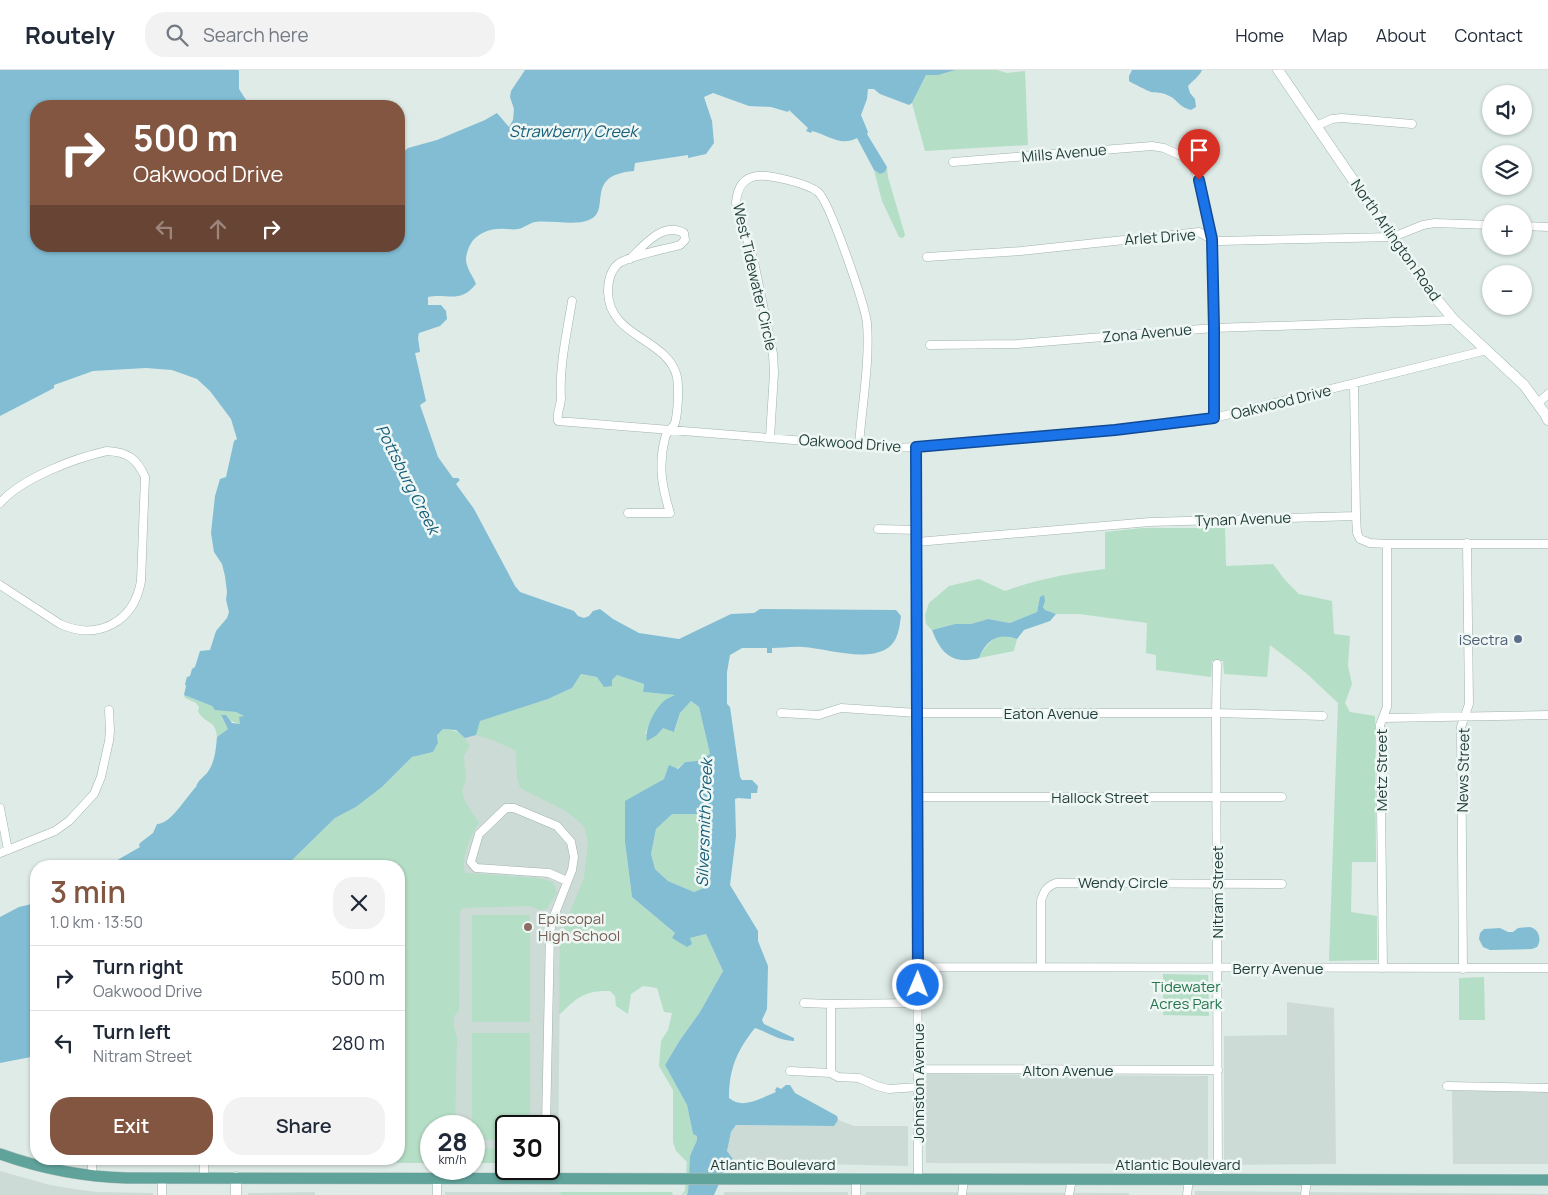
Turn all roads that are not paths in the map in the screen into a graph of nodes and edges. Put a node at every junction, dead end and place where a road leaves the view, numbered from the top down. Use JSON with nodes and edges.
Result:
{"nodes":[{"id":1,"x":1278,"y":70,"type":"edge"},
{"id":2,"x":1412,"y":124,"type":"dead end"},
{"id":3,"x":1316,"y":126,"type":"junction"},
{"id":4,"x":953,"y":162,"type":"dead end"},
{"id":5,"x":1482,"y":225,"type":"edge"},
{"id":6,"x":1532,"y":226,"type":"edge"},
{"id":7,"x":1548,"y":227,"type":"edge"},
{"id":8,"x":1393,"y":237,"type":"junction"},
{"id":9,"x":1212,"y":239,"type":"junction"},
{"id":10,"x":927,"y":257,"type":"dead end"},
{"id":11,"x":630,"y":259,"type":"junction"},
{"id":12,"x":572,"y":301,"type":"dead end"},
{"id":13,"x":1454,"y":320,"type":"junction"},
{"id":14,"x":1214,"y":328,"type":"junction"},
{"id":15,"x":930,"y":345,"type":"dead end"},
{"id":16,"x":1487,"y":350,"type":"junction"},
{"id":17,"x":1354,"y":384,"type":"junction"},
{"id":18,"x":1548,"y":394,"type":"edge"},
{"id":19,"x":1538,"y":403,"type":"junction"},
{"id":20,"x":1214,"y":418,"type":"junction"},
{"id":21,"x":1548,"y":420,"type":"edge"},
{"id":22,"x":669,"y":430,"type":"junction"},
{"id":23,"x":770,"y":438,"type":"junction"},
{"id":24,"x":859,"y":444,"type":"junction"},
{"id":25,"x":916,"y":447,"type":"junction"},
{"id":26,"x":0,"y":503,"type":"edge"},
{"id":27,"x":628,"y":513,"type":"dead end"},
{"id":28,"x":1356,"y":516,"type":"junction"},
{"id":29,"x":878,"y":529,"type":"dead end"},
{"id":30,"x":917,"y":530,"type":"junction"},
{"id":31,"x":917,"y":542,"type":"junction"},
{"id":32,"x":1467,"y":543,"type":"junction"},
{"id":33,"x":1387,"y":544,"type":"junction"},
{"id":34,"x":1548,"y":544,"type":"edge"},
{"id":35,"x":0,"y":585,"type":"edge"},
{"id":36,"x":1217,"y":664,"type":"dead end"},
{"id":37,"x":109,"y":710,"type":"dead end"},
{"id":38,"x":781,"y":713,"type":"dead end"},
{"id":39,"x":917,"y":713,"type":"junction"},
{"id":40,"x":1216,"y":713,"type":"junction"},
{"id":41,"x":1548,"y":715,"type":"edge"},
{"id":42,"x":1323,"y":716,"type":"dead end"},
{"id":43,"x":1466,"y":716,"type":"junction"},
{"id":44,"x":1383,"y":718,"type":"junction"},
{"id":45,"x":917,"y":797,"type":"junction"},
{"id":46,"x":1282,"y":797,"type":"dead end"},
{"id":47,"x":1216,"y":798,"type":"junction"},
{"id":48,"x":0,"y":808,"type":"edge"},
{"id":49,"x":4,"y":851,"type":"edge"},
{"id":50,"x":567,"y":881,"type":"junction"},
{"id":51,"x":1216,"y":883,"type":"junction"},
{"id":52,"x":1282,"y":884,"type":"dead end"},
{"id":53,"x":918,"y":967,"type":"junction"},
{"id":54,"x":1041,"y":967,"type":"junction"},
{"id":55,"x":1217,"y":968,"type":"junction"},
{"id":56,"x":1383,"y":968,"type":"junction"},
{"id":57,"x":1548,"y":968,"type":"edge"},
{"id":58,"x":1463,"y":969,"type":"junction"},
{"id":59,"x":804,"y":1004,"type":"dead end"},
{"id":60,"x":831,"y":1004,"type":"junction"},
{"id":61,"x":917,"y":1004,"type":"junction"},
{"id":62,"x":918,"y":1069,"type":"junction"},
{"id":63,"x":1218,"y":1070,"type":"junction"},
{"id":64,"x":790,"y":1071,"type":"dead end"},
{"id":65,"x":831,"y":1074,"type":"junction"},
{"id":66,"x":1447,"y":1086,"type":"dead end"},
{"id":67,"x":918,"y":1087,"type":"junction"},
{"id":68,"x":1548,"y":1088,"type":"edge"},
{"id":69,"x":546,"y":1115,"type":"edge"},
{"id":70,"x":0,"y":1154,"type":"edge"},
{"id":71,"x":30,"y":1164,"type":"edge"},
{"id":72,"x":33,"y":1165,"type":"edge"},
{"id":73,"x":92,"y":1165,"type":"edge"},
{"id":74,"x":204,"y":1165,"type":"edge"},
{"id":75,"x":560,"y":1174,"type":"edge"},
{"id":76,"x":92,"y":1176,"type":"junction"},
{"id":77,"x":236,"y":1177,"type":"junction"},
{"id":78,"x":162,"y":1178,"type":"junction"},
{"id":79,"x":204,"y":1178,"type":"junction"},
{"id":80,"x":420,"y":1178,"type":"edge"},
{"id":81,"x":856,"y":1179,"type":"junction"},
{"id":82,"x":918,"y":1179,"type":"junction"},
{"id":83,"x":964,"y":1179,"type":"junction"},
{"id":84,"x":1072,"y":1179,"type":"junction"},
{"id":85,"x":1307,"y":1179,"type":"junction"},
{"id":86,"x":437,"y":1180,"type":"edge"},
{"id":87,"x":1189,"y":1180,"type":"junction"},
{"id":88,"x":1218,"y":1180,"type":"junction"},
{"id":89,"x":1548,"y":1180,"type":"edge"},
{"id":90,"x":162,"y":1195,"type":"edge"},
{"id":91,"x":236,"y":1195,"type":"edge"},
{"id":92,"x":437,"y":1195,"type":"edge"},
{"id":93,"x":856,"y":1195,"type":"edge"},
{"id":94,"x":962,"y":1195,"type":"edge"},
{"id":95,"x":1069,"y":1195,"type":"edge"},
{"id":96,"x":1187,"y":1195,"type":"edge"},
{"id":97,"x":1305,"y":1195,"type":"edge"}],
"edges":[{"from":1,"to":3,"type":"main road","name":"North Arlington Road"},
{"from":2,"to":3,"type":"street"},
{"from":3,"to":8,"type":"main road","name":"North Arlington Road"},
{"from":4,"to":9,"type":"street","name":"Mills Avenue"},
{"from":5,"to":8,"type":"street"},
{"from":6,"to":7,"type":"street"},
{"from":8,"to":9,"type":"street","name":"Arlet Drive"},
{"from":8,"to":13,"type":"main road","name":"North Arlington Road"},
{"from":9,"to":10,"type":"street","name":"Arlet Drive"},
{"from":9,"to":14,"type":"street"},
{"from":11,"to":11,"type":"street"},
{"from":11,"to":22,"type":"street"},
{"from":12,"to":22,"type":"street","name":"Oakwood Drive"},
{"from":13,"to":14,"type":"street","name":"Zona Avenue"},
{"from":13,"to":16,"type":"main road","name":"North Arlington Road"},
{"from":14,"to":15,"type":"street","name":"Zona Avenue"},
{"from":14,"to":20,"type":"street"},
{"from":16,"to":17,"type":"street","name":"Oakwood Drive"},
{"from":16,"to":19,"type":"main road","name":"North Arlington Road"},
{"from":17,"to":20,"type":"street","name":"Oakwood Drive"},
{"from":17,"to":28,"type":"street"},
{"from":18,"to":19,"type":"street"},
{"from":19,"to":21,"type":"main road","name":"North Arlington Road"},
{"from":20,"to":25,"type":"street","name":"Oakwood Drive"},
{"from":22,"to":23,"type":"street","name":"Oakwood Drive"},
{"from":22,"to":27,"type":"street"},
{"from":23,"to":24,"type":"street","name":"Oakwood Drive"},
{"from":23,"to":24,"type":"street","name":"West Tidewater Circle"},
{"from":24,"to":25,"type":"street","name":"Oakwood Drive"},
{"from":25,"to":30,"type":"street","name":"Johnston Avenue"},
{"from":26,"to":35,"type":"street"},
{"from":28,"to":31,"type":"street","name":"Tynan Avenue"},
{"from":28,"to":33,"type":"street"},
{"from":29,"to":30,"type":"street"},
{"from":30,"to":31,"type":"street","name":"Johnston Avenue"},
{"from":31,"to":39,"type":"street","name":"Johnston Avenue"},
{"from":32,"to":33,"type":"street"},
{"from":32,"to":34,"type":"street"},
{"from":32,"to":43,"type":"street","name":"News Street"},
{"from":33,"to":44,"type":"street","name":"Metz Street"},
{"from":36,"to":40,"type":"street","name":"Nitram Street"},
{"from":37,"to":49,"type":"street"},
{"from":38,"to":39,"type":"street","name":"Eaton Avenue"},
{"from":39,"to":40,"type":"street","name":"Eaton Avenue"},
{"from":39,"to":45,"type":"street","name":"Johnston Avenue"},
{"from":40,"to":42,"type":"street","name":"Eaton Avenue"},
{"from":40,"to":47,"type":"street","name":"Nitram Street"},
{"from":41,"to":43,"type":"street"},
{"from":43,"to":44,"type":"street"},
{"from":43,"to":58,"type":"street","name":"News Street"},
{"from":44,"to":56,"type":"street","name":"Metz Street"},
{"from":45,"to":47,"type":"street","name":"Hallock Street"},
{"from":45,"to":53,"type":"street","name":"Johnston Avenue"},
{"from":46,"to":47,"type":"street","name":"Hallock Street"},
{"from":47,"to":51,"type":"street","name":"Nitram Street"},
{"from":48,"to":49,"type":"street"},
{"from":50,"to":50,"type":"street"},
{"from":50,"to":69,"type":"street"},
{"from":51,"to":52,"type":"street","name":"Wendy Circle"},
{"from":51,"to":54,"type":"street","name":"Wendy Circle"},
{"from":51,"to":55,"type":"street","name":"Nitram Street"},
{"from":53,"to":54,"type":"street","name":"Berry Avenue"},
{"from":53,"to":61,"type":"street","name":"Johnston Avenue"},
{"from":54,"to":55,"type":"street","name":"Berry Avenue"},
{"from":55,"to":56,"type":"street","name":"Berry Avenue"},
{"from":55,"to":63,"type":"street","name":"Nitram Street"},
{"from":56,"to":58,"type":"street","name":"Berry Avenue"},
{"from":57,"to":58,"type":"street","name":"Berry Avenue"},
{"from":59,"to":60,"type":"street"},
{"from":60,"to":61,"type":"street"},
{"from":60,"to":65,"type":"street"},
{"from":61,"to":62,"type":"street","name":"Johnston Avenue"},
{"from":62,"to":63,"type":"street","name":"Alton Avenue"},
{"from":62,"to":67,"type":"street","name":"Johnston Avenue"},
{"from":63,"to":88,"type":"street","name":"Nitram Street"},
{"from":64,"to":65,"type":"street"},
{"from":65,"to":67,"type":"street"},
{"from":66,"to":68,"type":"street"},
{"from":67,"to":82,"type":"street","name":"Johnston Avenue"},
{"from":70,"to":71,"type":"main road","name":"Atlantic Boulevard"},
{"from":72,"to":76,"type":"main road","name":"Atlantic Boulevard"},
{"from":73,"to":76,"type":"street"},
{"from":74,"to":79,"type":"street"},
{"from":75,"to":81,"type":"main road","name":"Atlantic Boulevard"},
{"from":76,"to":78,"type":"main road","name":"Atlantic Boulevard"},
{"from":77,"to":79,"type":"main road","name":"Atlantic Boulevard"},
{"from":77,"to":80,"type":"main road","name":"Atlantic Boulevard"},
{"from":77,"to":91,"type":"main road"},
{"from":78,"to":79,"type":"main road","name":"Atlantic Boulevard"},
{"from":78,"to":90,"type":"street"},
{"from":81,"to":82,"type":"main road","name":"Atlantic Boulevard"},
{"from":81,"to":93,"type":"street"},
{"from":82,"to":83,"type":"main road","name":"Atlantic Boulevard"},
{"from":83,"to":84,"type":"main road","name":"Atlantic Boulevard"},
{"from":83,"to":94,"type":"street"},
{"from":84,"to":87,"type":"main road","name":"Atlantic Boulevard"},
{"from":84,"to":95,"type":"street"},
{"from":85,"to":88,"type":"main road","name":"Atlantic Boulevard"},
{"from":85,"to":89,"type":"main road","name":"Atlantic Boulevard"},
{"from":85,"to":97,"type":"street"},
{"from":86,"to":92,"type":"street"},
{"from":87,"to":88,"type":"main road","name":"Atlantic Boulevard"},
{"from":87,"to":96,"type":"street"}]}
